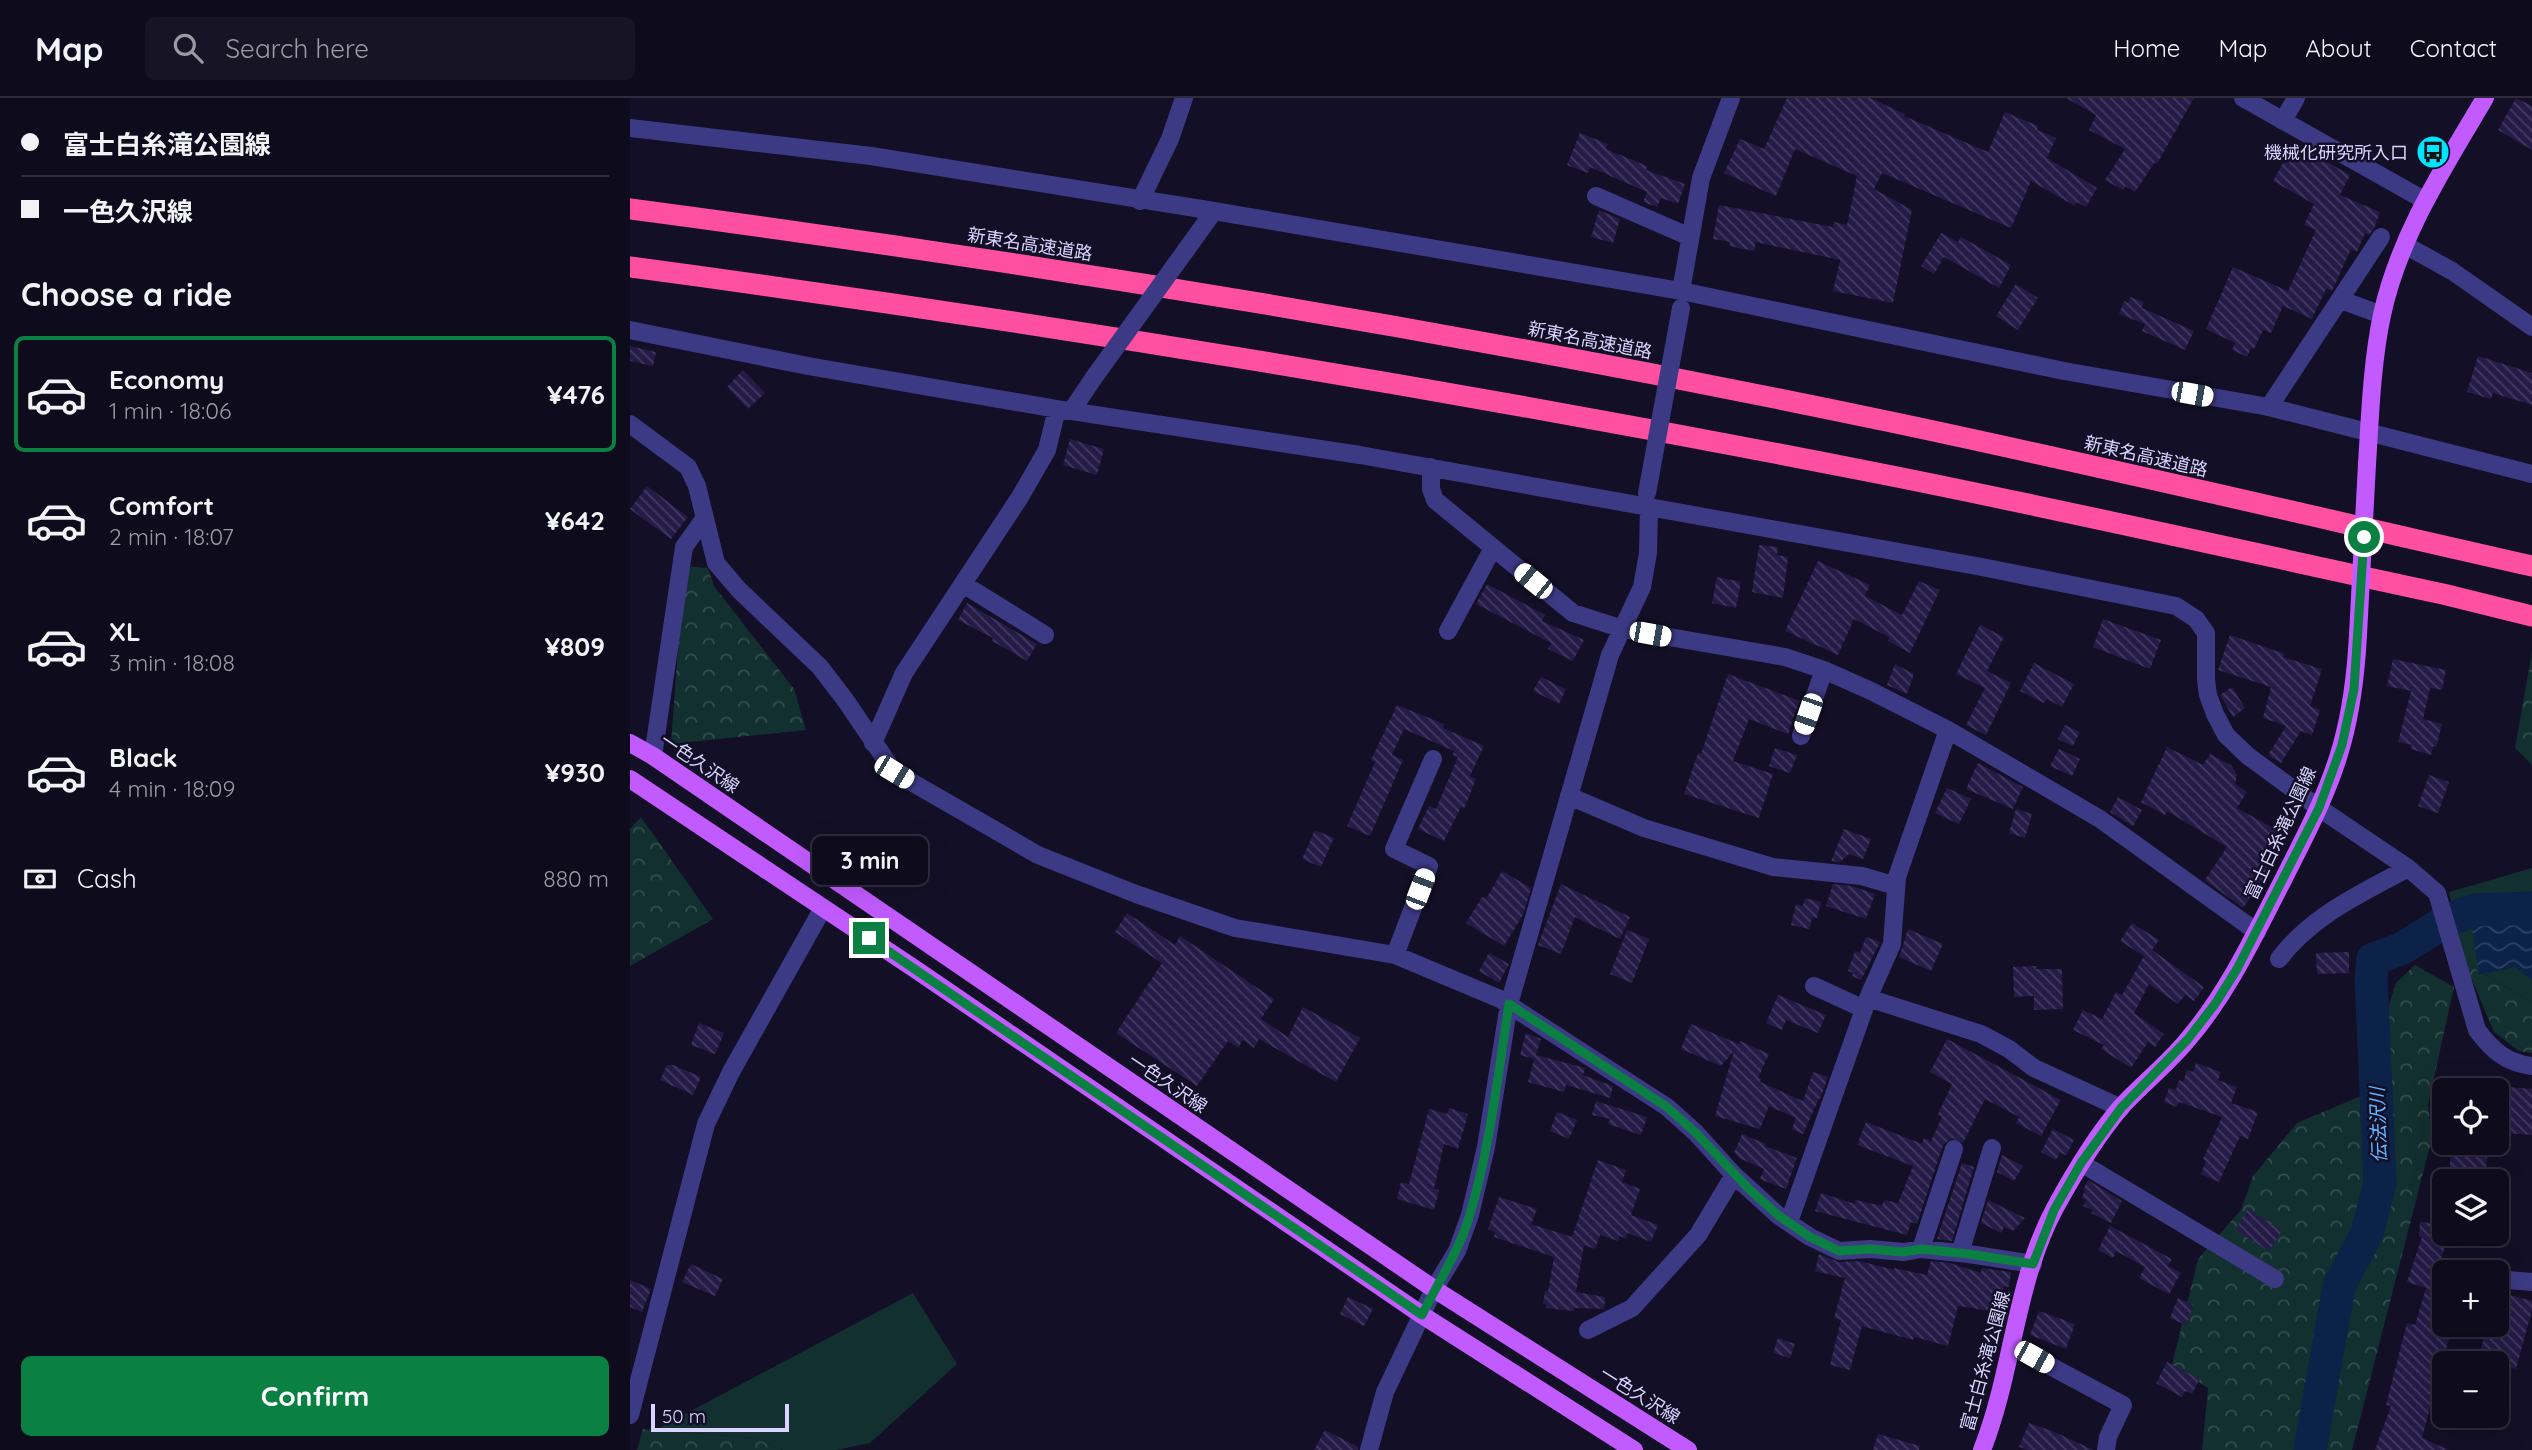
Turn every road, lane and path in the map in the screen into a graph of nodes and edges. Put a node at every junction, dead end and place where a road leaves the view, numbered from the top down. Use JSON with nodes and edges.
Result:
{"nodes":[{"id":1,"x":1184,"y":98,"type":"edge"},
{"id":2,"x":1731,"y":98,"type":"edge"},
{"id":3,"x":2243,"y":98,"type":"edge"},
{"id":4,"x":2296,"y":98,"type":"edge"},
{"id":5,"x":2485,"y":98,"type":"edge"},
{"id":6,"x":2283,"y":121,"type":"junction"},
{"id":7,"x":630,"y":128,"type":"edge"},
{"id":8,"x":1596,"y":196,"type":"dead end"},
{"id":9,"x":2424,"y":200,"type":"junction"},
{"id":10,"x":1140,"y":201,"type":"junction"},
{"id":11,"x":630,"y":209,"type":"edge"},
{"id":12,"x":1214,"y":211,"type":"junction"},
{"id":13,"x":1690,"y":237,"type":"junction"},
{"id":14,"x":2381,"y":237,"type":"dead end"},
{"id":15,"x":2405,"y":245,"type":"junction"},
{"id":16,"x":630,"y":267,"type":"edge"},
{"id":17,"x":1681,"y":299,"type":"junction"},
{"id":18,"x":2341,"y":300,"type":"junction"},
{"id":19,"x":2382,"y":316,"type":"junction"},
{"id":20,"x":2532,"y":327,"type":"edge"},
{"id":21,"x":630,"y":330,"type":"edge"},
{"id":22,"x":2269,"y":407,"type":"junction"},
{"id":23,"x":1064,"y":409,"type":"junction"},
{"id":24,"x":630,"y":424,"type":"edge"},
{"id":25,"x":2369,"y":435,"type":"junction"},
{"id":26,"x":1431,"y":467,"type":"junction"},
{"id":27,"x":2532,"y":474,"type":"edge"},
{"id":28,"x":1648,"y":500,"type":"junction"},
{"id":29,"x":704,"y":519,"type":"junction"},
{"id":30,"x":1493,"y":548,"type":"junction"},
{"id":31,"x":2532,"y":566,"type":"edge"},
{"id":32,"x":963,"y":584,"type":"junction"},
{"id":33,"x":2532,"y":616,"type":"edge"},
{"id":34,"x":1623,"y":629,"type":"junction"},
{"id":35,"x":1448,"y":631,"type":"dead end"},
{"id":36,"x":1045,"y":635,"type":"dead end"},
{"id":37,"x":1824,"y":670,"type":"junction"},
{"id":38,"x":1948,"y":730,"type":"junction"},
{"id":39,"x":1801,"y":736,"type":"dead end"},
{"id":40,"x":630,"y":743,"type":"edge"},
{"id":41,"x":873,"y":743,"type":"junction"},
{"id":42,"x":653,"y":756,"type":"junction"},
{"id":43,"x":1433,"y":759,"type":"dead end"},
{"id":44,"x":630,"y":779,"type":"edge"},
{"id":45,"x":1569,"y":796,"type":"junction"},
{"id":46,"x":2319,"y":808,"type":"junction"},
{"id":47,"x":2409,"y":868,"type":"junction"},
{"id":48,"x":1896,"y":886,"type":"junction"},
{"id":49,"x":823,"y":908,"type":"junction"},
{"id":50,"x":2257,"y":932,"type":"junction"},
{"id":51,"x":1395,"y":956,"type":"junction"},
{"id":52,"x":2279,"y":960,"type":"dead end"},
{"id":53,"x":1814,"y":986,"type":"dead end"},
{"id":54,"x":1509,"y":1004,"type":"junction"},
{"id":55,"x":1866,"y":1004,"type":"junction"},
{"id":56,"x":2532,"y":1066,"type":"edge"},
{"id":57,"x":2121,"y":1108,"type":"junction"},
{"id":58,"x":1992,"y":1148,"type":"dead end"},
{"id":59,"x":1954,"y":1149,"type":"dead end"},
{"id":60,"x":2081,"y":1163,"type":"junction"},
{"id":61,"x":1734,"y":1175,"type":"junction"},
{"id":62,"x":1789,"y":1222,"type":"junction"},
{"id":63,"x":1922,"y":1249,"type":"junction"},
{"id":64,"x":1960,"y":1253,"type":"junction"},
{"id":65,"x":2033,"y":1264,"type":"junction"},
{"id":66,"x":2275,"y":1279,"type":"dead end"},
{"id":67,"x":2509,"y":1280,"type":"edge"},
{"id":68,"x":2532,"y":1282,"type":"edge"},
{"id":69,"x":1434,"y":1289,"type":"junction"},
{"id":70,"x":1422,"y":1315,"type":"junction"},
{"id":71,"x":1588,"y":1329,"type":"dead end"},
{"id":72,"x":2011,"y":1345,"type":"junction"},
{"id":73,"x":630,"y":1415,"type":"edge"},
{"id":74,"x":1369,"y":1450,"type":"edge"},
{"id":75,"x":1633,"y":1450,"type":"edge"},
{"id":76,"x":1688,"y":1450,"type":"edge"},
{"id":77,"x":1982,"y":1450,"type":"edge"},
{"id":78,"x":2106,"y":1450,"type":"edge"}],
"edges":[{"from":1,"to":10,"type":"street"},
{"from":2,"to":13,"type":"street"},
{"from":3,"to":6,"type":"street"},
{"from":4,"to":6,"type":"street"},
{"from":5,"to":9,"type":"main road","name":"富士白糸滝公園線"},
{"from":6,"to":9,"type":"street"},
{"from":7,"to":10,"type":"street"},
{"from":8,"to":13,"type":"street"},
{"from":9,"to":15,"type":"main road","name":"富士白糸滝公園線"},
{"from":10,"to":12,"type":"street"},
{"from":11,"to":31,"type":"highway","name":"新東名高速道路"},
{"from":12,"to":17,"type":"street"},
{"from":12,"to":23,"type":"street","bridge":true},
{"from":13,"to":17,"type":"street"},
{"from":14,"to":18,"type":"street"},
{"from":15,"to":19,"type":"main road","name":"富士白糸滝公園線"},
{"from":15,"to":20,"type":"street"},
{"from":16,"to":33,"type":"highway"},
{"from":17,"to":22,"type":"street"},
{"from":17,"to":28,"type":"street","bridge":true},
{"from":18,"to":19,"type":"street"},
{"from":18,"to":22,"type":"street"},
{"from":19,"to":25,"type":"main road","name":"富士白糸滝公園線"},
{"from":21,"to":23,"type":"street"},
{"from":22,"to":25,"type":"street"},
{"from":23,"to":26,"type":"street"},
{"from":23,"to":32,"type":"street"},
{"from":24,"to":29,"type":"street"},
{"from":25,"to":27,"type":"street"},
{"from":25,"to":46,"type":"main road","name":"富士白糸滝公園線","bridge":true},
{"from":26,"to":28,"type":"street"},
{"from":26,"to":30,"type":"street"},
{"from":28,"to":34,"type":"street"},
{"from":28,"to":46,"type":"street"},
{"from":29,"to":41,"type":"street"},
{"from":29,"to":42,"type":"street"},
{"from":30,"to":34,"type":"street"},
{"from":30,"to":35,"type":"street"},
{"from":32,"to":36,"type":"street"},
{"from":32,"to":41,"type":"street"},
{"from":34,"to":37,"type":"street"},
{"from":34,"to":45,"type":"street"},
{"from":37,"to":38,"type":"street"},
{"from":37,"to":39,"type":"street"},
{"from":38,"to":48,"type":"street"},
{"from":38,"to":50,"type":"street"},
{"from":40,"to":42,"type":"main road","name":"一色久沢線"},
{"from":41,"to":51,"type":"street"},
{"from":42,"to":69,"type":"main road","name":"一色久沢線"},
{"from":43,"to":51,"type":"street"},
{"from":44,"to":49,"type":"main road"},
{"from":45,"to":48,"type":"street"},
{"from":45,"to":54,"type":"street"},
{"from":46,"to":47,"type":"street"},
{"from":46,"to":50,"type":"main road","name":"富士白糸滝公園線"},
{"from":47,"to":52,"type":"street"},
{"from":47,"to":56,"type":"street"},
{"from":48,"to":55,"type":"street"},
{"from":49,"to":70,"type":"main road"},
{"from":49,"to":73,"type":"street"},
{"from":50,"to":57,"type":"main road","name":"富士白糸滝公園線"},
{"from":51,"to":54,"type":"street"},
{"from":53,"to":55,"type":"street"},
{"from":54,"to":61,"type":"street"},
{"from":54,"to":69,"type":"street"},
{"from":55,"to":57,"type":"street"},
{"from":55,"to":62,"type":"street"},
{"from":57,"to":60,"type":"main road","name":"富士白糸滝公園線"},
{"from":58,"to":64,"type":"street"},
{"from":59,"to":63,"type":"street"},
{"from":60,"to":65,"type":"main road","name":"富士白糸滝公園線"},
{"from":60,"to":66,"type":"street"},
{"from":61,"to":62,"type":"street"},
{"from":61,"to":71,"type":"street"},
{"from":62,"to":63,"type":"street"},
{"from":63,"to":64,"type":"street"},
{"from":64,"to":65,"type":"street"},
{"from":65,"to":72,"type":"main road","name":"富士白糸滝公園線"},
{"from":67,"to":68,"type":"street"},
{"from":69,"to":70,"type":"street"},
{"from":69,"to":76,"type":"main road","name":"一色久沢線"},
{"from":70,"to":74,"type":"street"},
{"from":70,"to":75,"type":"main road"},
{"from":72,"to":77,"type":"main road","name":"富士白糸滝公園線"},
{"from":72,"to":78,"type":"street"}]}
